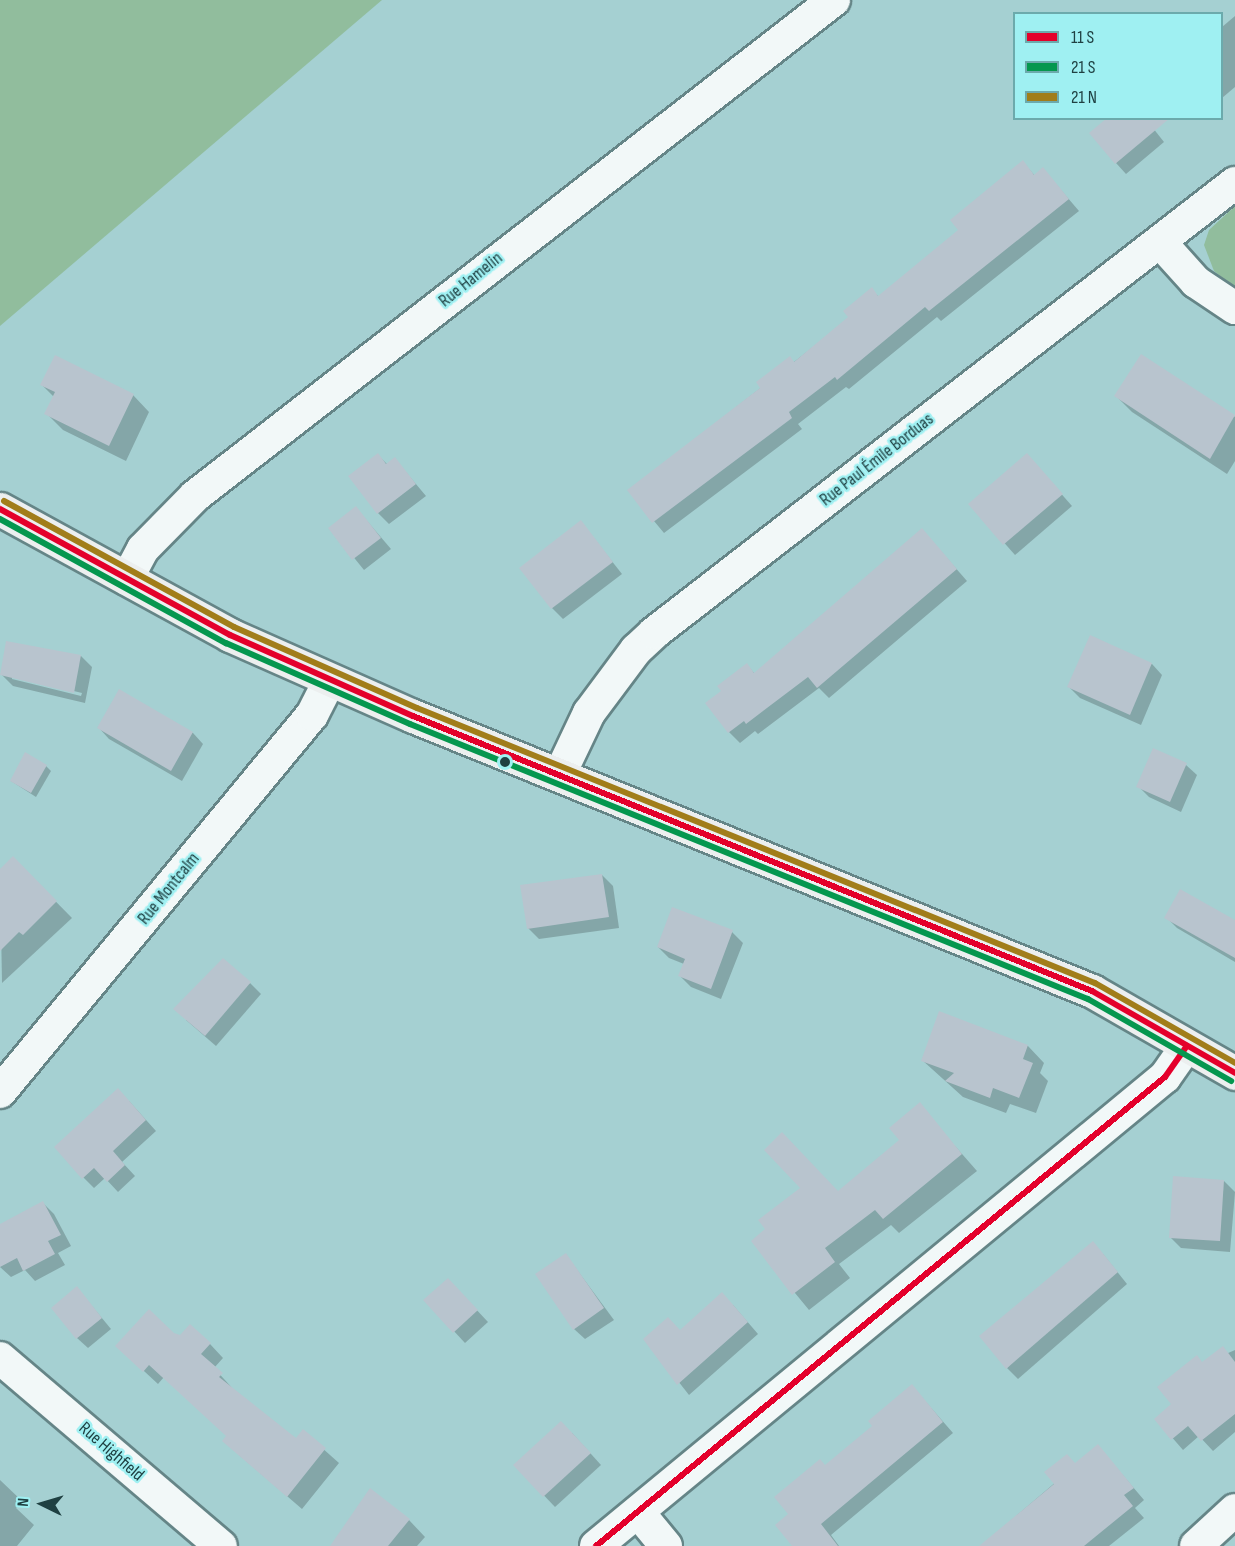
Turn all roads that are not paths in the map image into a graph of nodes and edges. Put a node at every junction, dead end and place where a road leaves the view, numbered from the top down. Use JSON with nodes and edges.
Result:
{"nodes":[{"id":1,"x":834,"y":0,"type":"edge"},
{"id":2,"x":1235,"y":183,"type":"edge"},
{"id":3,"x":1160,"y":242,"type":"junction"},
{"id":4,"x":1235,"y":308,"type":"edge"},
{"id":5,"x":0,"y":509,"type":"edge"},
{"id":6,"x":127,"y":579,"type":"junction"},
{"id":7,"x":330,"y":680,"type":"junction"},
{"id":8,"x":561,"y":774,"type":"junction"},
{"id":9,"x":1186,"y":1046,"type":"junction"},
{"id":10,"x":1235,"y":1073,"type":"edge"},
{"id":11,"x":0,"y":1092,"type":"edge"},
{"id":12,"x":0,"y":1358,"type":"edge"},
{"id":13,"x":1235,"y":1510,"type":"edge"},
{"id":14,"x":638,"y":1512,"type":"junction"},
{"id":15,"x":221,"y":1546,"type":"edge"},
{"id":16,"x":596,"y":1546,"type":"edge"},
{"id":17,"x":666,"y":1546,"type":"edge"},
{"id":18,"x":1196,"y":1546,"type":"edge"}],
"edges":[{"from":1,"to":6,"type":"street","name":"Rue Hamelin"},
{"from":2,"to":3,"type":"street","name":"Rue Paul Émile Borduas"},
{"from":3,"to":4,"type":"street"},
{"from":3,"to":8,"type":"street","name":"Rue Paul Émile Borduas"},
{"from":5,"to":6,"type":"street"},
{"from":6,"to":7,"type":"street"},
{"from":7,"to":8,"type":"street"},
{"from":7,"to":11,"type":"street","name":"Rue Montcalm"},
{"from":8,"to":9,"type":"street"},
{"from":9,"to":10,"type":"street"},
{"from":9,"to":14,"type":"street"},
{"from":12,"to":15,"type":"street","name":"Rue Highfield"},
{"from":13,"to":18,"type":"street"},
{"from":14,"to":16,"type":"street"},
{"from":14,"to":17,"type":"street"}]}
